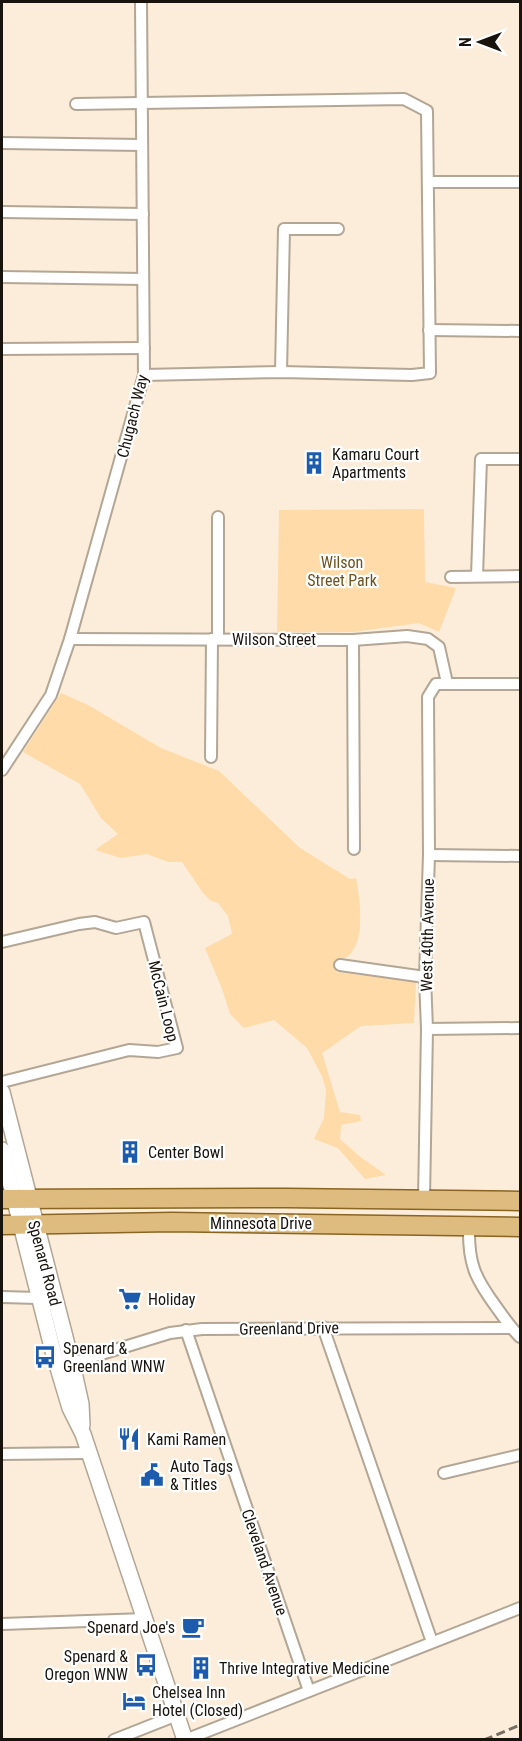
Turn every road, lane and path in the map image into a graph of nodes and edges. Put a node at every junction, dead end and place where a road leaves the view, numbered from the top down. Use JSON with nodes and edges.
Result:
{"nodes":[{"id":1,"x":141,"y":2,"type":"edge"},
{"id":2,"x":76,"y":104,"type":"dead end"},
{"id":3,"x":141,"y":104,"type":"junction"},
{"id":4,"x":2,"y":142,"type":"edge"},
{"id":5,"x":142,"y":146,"type":"junction"},
{"id":6,"x":428,"y":182,"type":"junction"},
{"id":7,"x":520,"y":182,"type":"edge"},
{"id":8,"x":2,"y":212,"type":"edge"},
{"id":9,"x":142,"y":214,"type":"junction"},
{"id":10,"x":338,"y":229,"type":"dead end"},
{"id":11,"x":2,"y":277,"type":"edge"},
{"id":12,"x":143,"y":279,"type":"junction"},
{"id":13,"x":429,"y":330,"type":"junction"},
{"id":14,"x":520,"y":331,"type":"edge"},
{"id":15,"x":144,"y":348,"type":"junction"},
{"id":16,"x":2,"y":349,"type":"edge"},
{"id":17,"x":281,"y":372,"type":"junction"},
{"id":18,"x":144,"y":375,"type":"junction"},
{"id":19,"x":520,"y":459,"type":"edge"},
{"id":20,"x":218,"y":517,"type":"dead end"},
{"id":21,"x":477,"y":576,"type":"junction"},
{"id":22,"x":520,"y":576,"type":"edge"},
{"id":23,"x":451,"y":577,"type":"dead end"},
{"id":24,"x":70,"y":639,"type":"junction"},
{"id":25,"x":215,"y":639,"type":"junction"},
{"id":26,"x":353,"y":640,"type":"junction"},
{"id":27,"x":447,"y":682,"type":"junction"},
{"id":28,"x":520,"y":684,"type":"edge"},
{"id":29,"x":211,"y":757,"type":"dead end"},
{"id":30,"x":2,"y":770,"type":"edge"},
{"id":31,"x":354,"y":849,"type":"dead end"},
{"id":32,"x":429,"y":855,"type":"junction"},
{"id":33,"x":520,"y":856,"type":"edge"},
{"id":34,"x":2,"y":942,"type":"edge"},
{"id":35,"x":340,"y":964,"type":"dead end"},
{"id":36,"x":425,"y":977,"type":"junction"},
{"id":37,"x":520,"y":1028,"type":"edge"},
{"id":38,"x":427,"y":1029,"type":"junction"},
{"id":39,"x":2,"y":1082,"type":"edge"},
{"id":40,"x":2,"y":1092,"type":"edge"},
{"id":41,"x":2,"y":1150,"type":"edge"},
{"id":42,"x":14,"y":1199,"type":"edge"},
{"id":43,"x":424,"y":1199,"type":"junction"},
{"id":44,"x":520,"y":1201,"type":"edge"},
{"id":45,"x":19,"y":1225,"type":"edge"},
{"id":46,"x":469,"y":1226,"type":"junction"},
{"id":47,"x":520,"y":1227,"type":"edge"},
{"id":48,"x":2,"y":1297,"type":"edge"},
{"id":49,"x":38,"y":1298,"type":"junction"},
{"id":50,"x":323,"y":1327,"type":"junction"},
{"id":51,"x":511,"y":1328,"type":"junction"},
{"id":52,"x":186,"y":1330,"type":"junction"},
{"id":53,"x":520,"y":1337,"type":"edge"},
{"id":54,"x":72,"y":1364,"type":"junction"},
{"id":55,"x":83,"y":1434,"type":"junction"},
{"id":56,"x":88,"y":1453,"type":"junction"},
{"id":57,"x":2,"y":1454,"type":"edge"},
{"id":58,"x":520,"y":1455,"type":"edge"},
{"id":59,"x":444,"y":1473,"type":"dead end"},
{"id":60,"x":520,"y":1608,"type":"edge"},
{"id":61,"x":145,"y":1619,"type":"junction"},
{"id":62,"x":2,"y":1624,"type":"edge"},
{"id":63,"x":432,"y":1642,"type":"junction"},
{"id":64,"x":309,"y":1691,"type":"junction"},
{"id":65,"x":177,"y":1715,"type":"junction"},
{"id":66,"x":114,"y":1740,"type":"edge"},
{"id":67,"x":185,"y":1740,"type":"edge"}],
"edges":[{"from":1,"to":3,"type":"street","name":"Chugach Way"},
{"from":2,"to":3,"type":"street"},
{"from":3,"to":5,"type":"street","name":"Chugach Way"},
{"from":3,"to":6,"type":"street"},
{"from":4,"to":5,"type":"street"},
{"from":5,"to":9,"type":"street","name":"Chugach Way"},
{"from":6,"to":7,"type":"street"},
{"from":6,"to":13,"type":"street"},
{"from":8,"to":9,"type":"street"},
{"from":9,"to":12,"type":"street","name":"Chugach Way"},
{"from":10,"to":17,"type":"street"},
{"from":11,"to":12,"type":"street"},
{"from":12,"to":15,"type":"street","name":"Chugach Way"},
{"from":13,"to":14,"type":"street"},
{"from":13,"to":17,"type":"street"},
{"from":15,"to":16,"type":"street"},
{"from":15,"to":18,"type":"street","name":"Chugach Way"},
{"from":17,"to":18,"type":"street"},
{"from":18,"to":24,"type":"street","name":"Chugach Way"},
{"from":19,"to":21,"type":"street"},
{"from":20,"to":25,"type":"street"},
{"from":21,"to":22,"type":"street"},
{"from":21,"to":23,"type":"street"},
{"from":24,"to":25,"type":"street","name":"Wilson Street"},
{"from":24,"to":30,"type":"street","name":"Chugach Way"},
{"from":25,"to":26,"type":"street","name":"Wilson Street"},
{"from":25,"to":29,"type":"street"},
{"from":26,"to":27,"type":"street","name":"Wilson Street"},
{"from":26,"to":31,"type":"street"},
{"from":27,"to":28,"type":"street"},
{"from":27,"to":32,"type":"street","name":"West 40th Avenue"},
{"from":32,"to":33,"type":"street"},
{"from":32,"to":36,"type":"street","name":"West 40th Avenue"},
{"from":34,"to":39,"type":"street","name":"McCain Loop"},
{"from":35,"to":36,"type":"street"},
{"from":36,"to":38,"type":"street","name":"West 40th Avenue"},
{"from":37,"to":38,"type":"street"},
{"from":38,"to":43,"type":"street","name":"West 40th Avenue"},
{"from":40,"to":42,"type":"main road","name":"Spenard Road"},
{"from":41,"to":42,"type":"main road","name":"Spenard Road"},
{"from":42,"to":43,"type":"main road","name":"Minnesota Drive"},
{"from":42,"to":45,"type":"main road","name":"Spenard Road"},
{"from":43,"to":44,"type":"main road","name":"Minnesota Drive"},
{"from":45,"to":46,"type":"main road","name":"Minnesota Drive"},
{"from":45,"to":49,"type":"main road","name":"Spenard Road"},
{"from":45,"to":54,"type":"main road","name":"Spenard Road"},
{"from":46,"to":47,"type":"main road","name":"Minnesota Drive"},
{"from":46,"to":51,"type":"street"},
{"from":48,"to":49,"type":"street"},
{"from":49,"to":55,"type":"main road","name":"Spenard Road"},
{"from":50,"to":51,"type":"street","name":"Greenland Drive"},
{"from":50,"to":52,"type":"street","name":"Greenland Drive"},
{"from":50,"to":63,"type":"street"},
{"from":51,"to":53,"type":"street"},
{"from":52,"to":54,"type":"street","name":"Greenland Drive"},
{"from":52,"to":64,"type":"street","name":"Cleveland Avenue"},
{"from":54,"to":55,"type":"main road","name":"Spenard Road"},
{"from":55,"to":56,"type":"main road","name":"Spenard Road"},
{"from":56,"to":57,"type":"street"},
{"from":56,"to":61,"type":"main road","name":"Spenard Road"},
{"from":58,"to":59,"type":"street"},
{"from":60,"to":63,"type":"street"},
{"from":61,"to":62,"type":"street"},
{"from":61,"to":65,"type":"main road","name":"Spenard Road"},
{"from":63,"to":64,"type":"street"},
{"from":64,"to":67,"type":"street"},
{"from":65,"to":66,"type":"street"},
{"from":65,"to":67,"type":"main road","name":"Spenard Road"}]}
